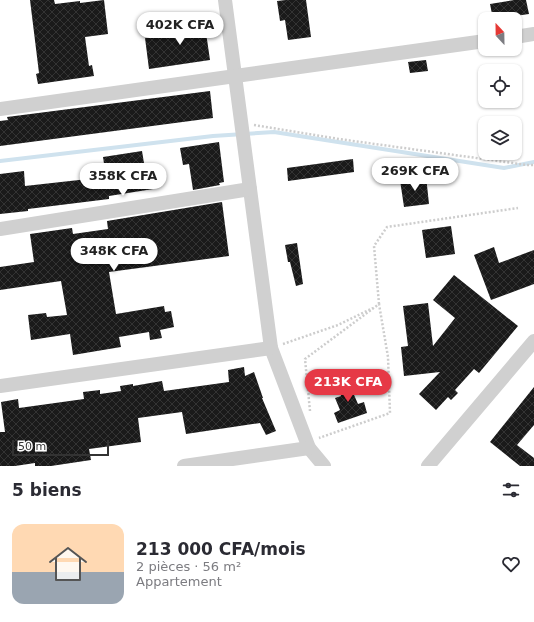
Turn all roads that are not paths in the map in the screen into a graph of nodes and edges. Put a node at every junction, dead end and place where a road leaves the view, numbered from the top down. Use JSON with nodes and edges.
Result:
{"nodes":[{"id":1,"x":225,"y":0,"type":"edge"},
{"id":2,"x":534,"y":34,"type":"edge"},
{"id":3,"x":522,"y":36,"type":"edge"},
{"id":4,"x":478,"y":42,"type":"edge"},
{"id":5,"x":236,"y":76,"type":"junction"},
{"id":6,"x":0,"y":109,"type":"edge"},
{"id":7,"x":250,"y":190,"type":"junction"},
{"id":8,"x":0,"y":229,"type":"edge"},
{"id":9,"x":534,"y":341,"type":"edge"},
{"id":10,"x":271,"y":348,"type":"junction"},
{"id":11,"x":0,"y":386,"type":"edge"},
{"id":12,"x":309,"y":448,"type":"junction"},
{"id":13,"x":184,"y":466,"type":"edge"},
{"id":14,"x":324,"y":466,"type":"edge"},
{"id":15,"x":428,"y":466,"type":"edge"}],
"edges":[{"from":1,"to":5,"type":"street"},
{"from":2,"to":3,"type":"street"},
{"from":4,"to":5,"type":"street"},
{"from":5,"to":6,"type":"street"},
{"from":5,"to":7,"type":"street"},
{"from":7,"to":8,"type":"street"},
{"from":7,"to":10,"type":"street"},
{"from":9,"to":15,"type":"street"},
{"from":10,"to":11,"type":"street"},
{"from":10,"to":12,"type":"street"},
{"from":12,"to":13,"type":"street"},
{"from":12,"to":14,"type":"street"}]}
